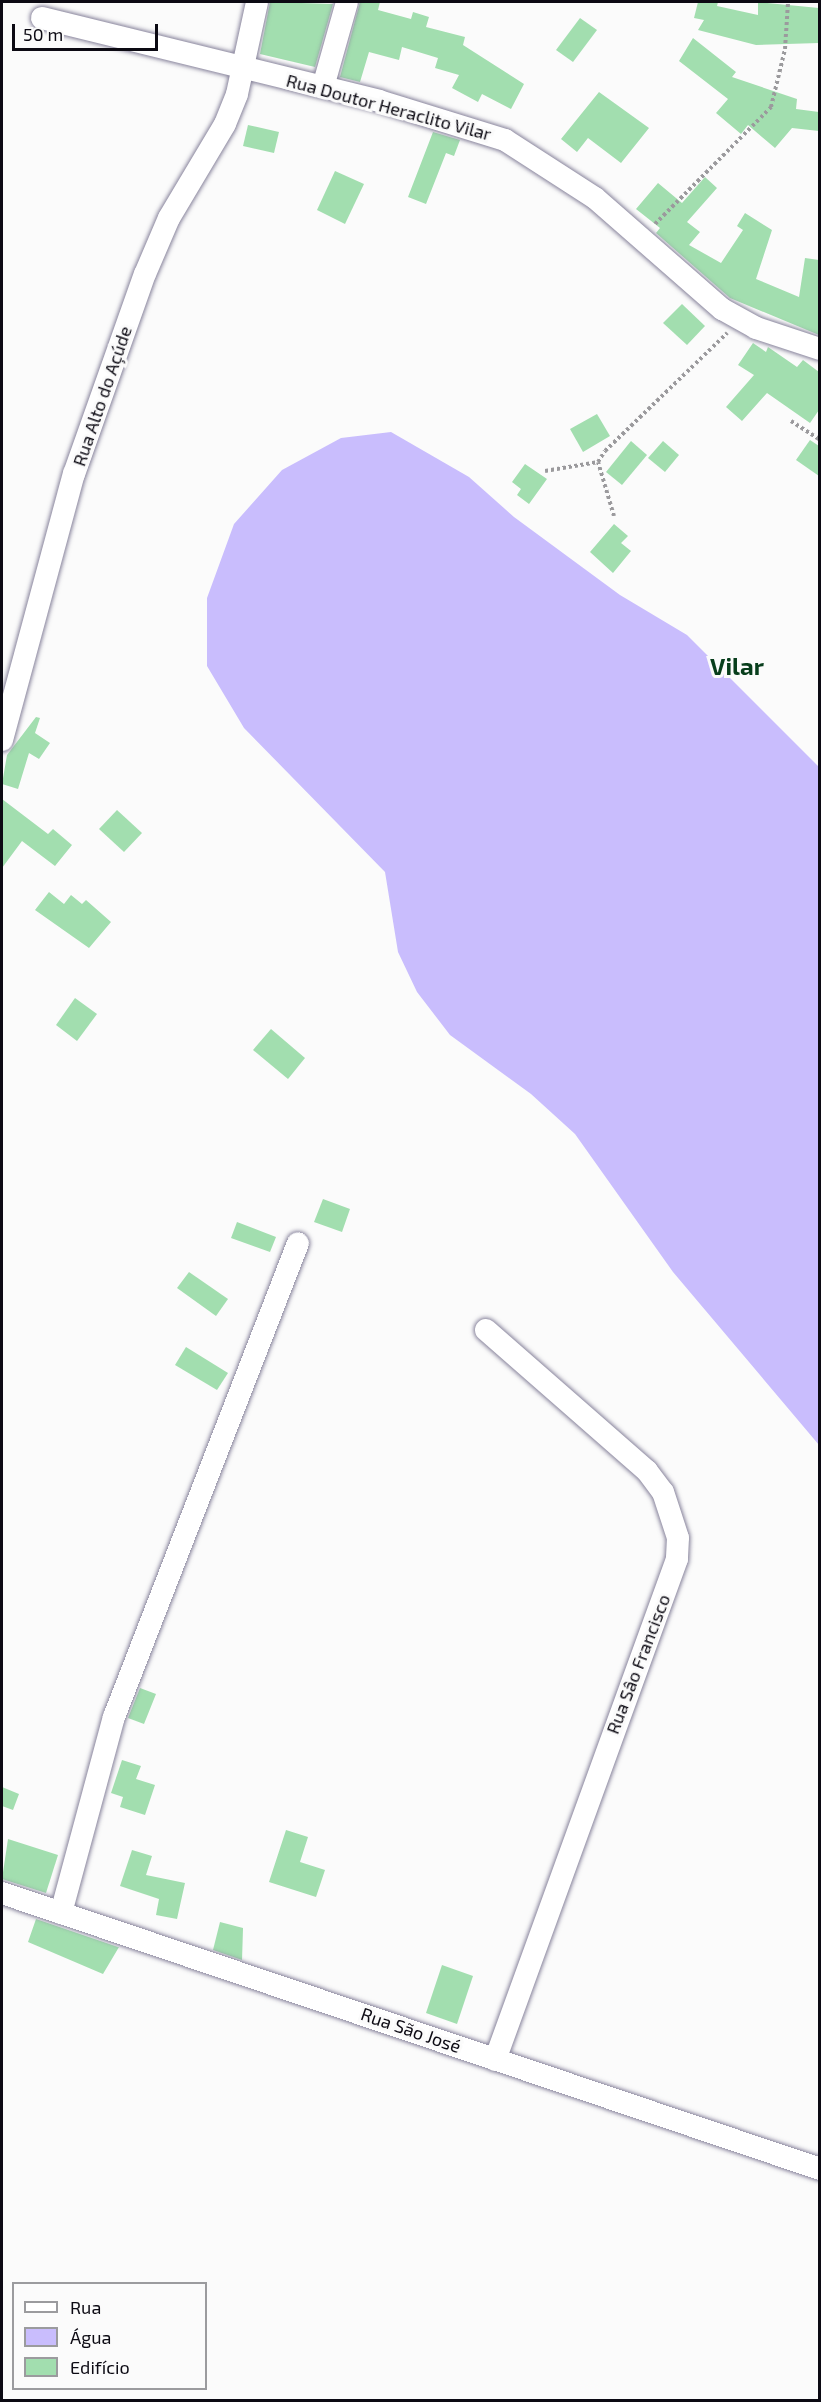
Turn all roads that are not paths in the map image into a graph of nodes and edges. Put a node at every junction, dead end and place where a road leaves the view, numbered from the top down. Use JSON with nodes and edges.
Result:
{"nodes":[{"id":1,"x":257,"y":2,"type":"edge"},
{"id":2,"x":347,"y":2,"type":"edge"},
{"id":3,"x":42,"y":18,"type":"dead end"},
{"id":4,"x":241,"y":68,"type":"junction"},
{"id":5,"x":323,"y":87,"type":"junction"},
{"id":6,"x":819,"y":349,"type":"edge"},
{"id":7,"x":2,"y":740,"type":"edge"},
{"id":8,"x":298,"y":1243,"type":"dead end"},
{"id":9,"x":486,"y":1330,"type":"dead end"},
{"id":10,"x":2,"y":1893,"type":"edge"},
{"id":11,"x":61,"y":1913,"type":"junction"},
{"id":12,"x":495,"y":2061,"type":"junction"},
{"id":13,"x":819,"y":2169,"type":"edge"}],
"edges":[{"from":1,"to":4,"type":"street","name":"Rua Alto do Açúde"},
{"from":2,"to":5,"type":"street"},
{"from":3,"to":4,"type":"street","name":"Rua Doutor Heraclito Vilar"},
{"from":4,"to":5,"type":"street","name":"Rua Doutor Heraclito Vilar"},
{"from":4,"to":7,"type":"street","name":"Rua Alto do Açúde"},
{"from":5,"to":6,"type":"street","name":"Rua Doutor Heraclito Vilar"},
{"from":8,"to":11,"type":"street"},
{"from":9,"to":12,"type":"street","name":"Rua Sâo Francisco"},
{"from":10,"to":11,"type":"street","name":"Rua São José"},
{"from":11,"to":12,"type":"street","name":"Rua São José"},
{"from":12,"to":13,"type":"street","name":"Rua São José"}]}
